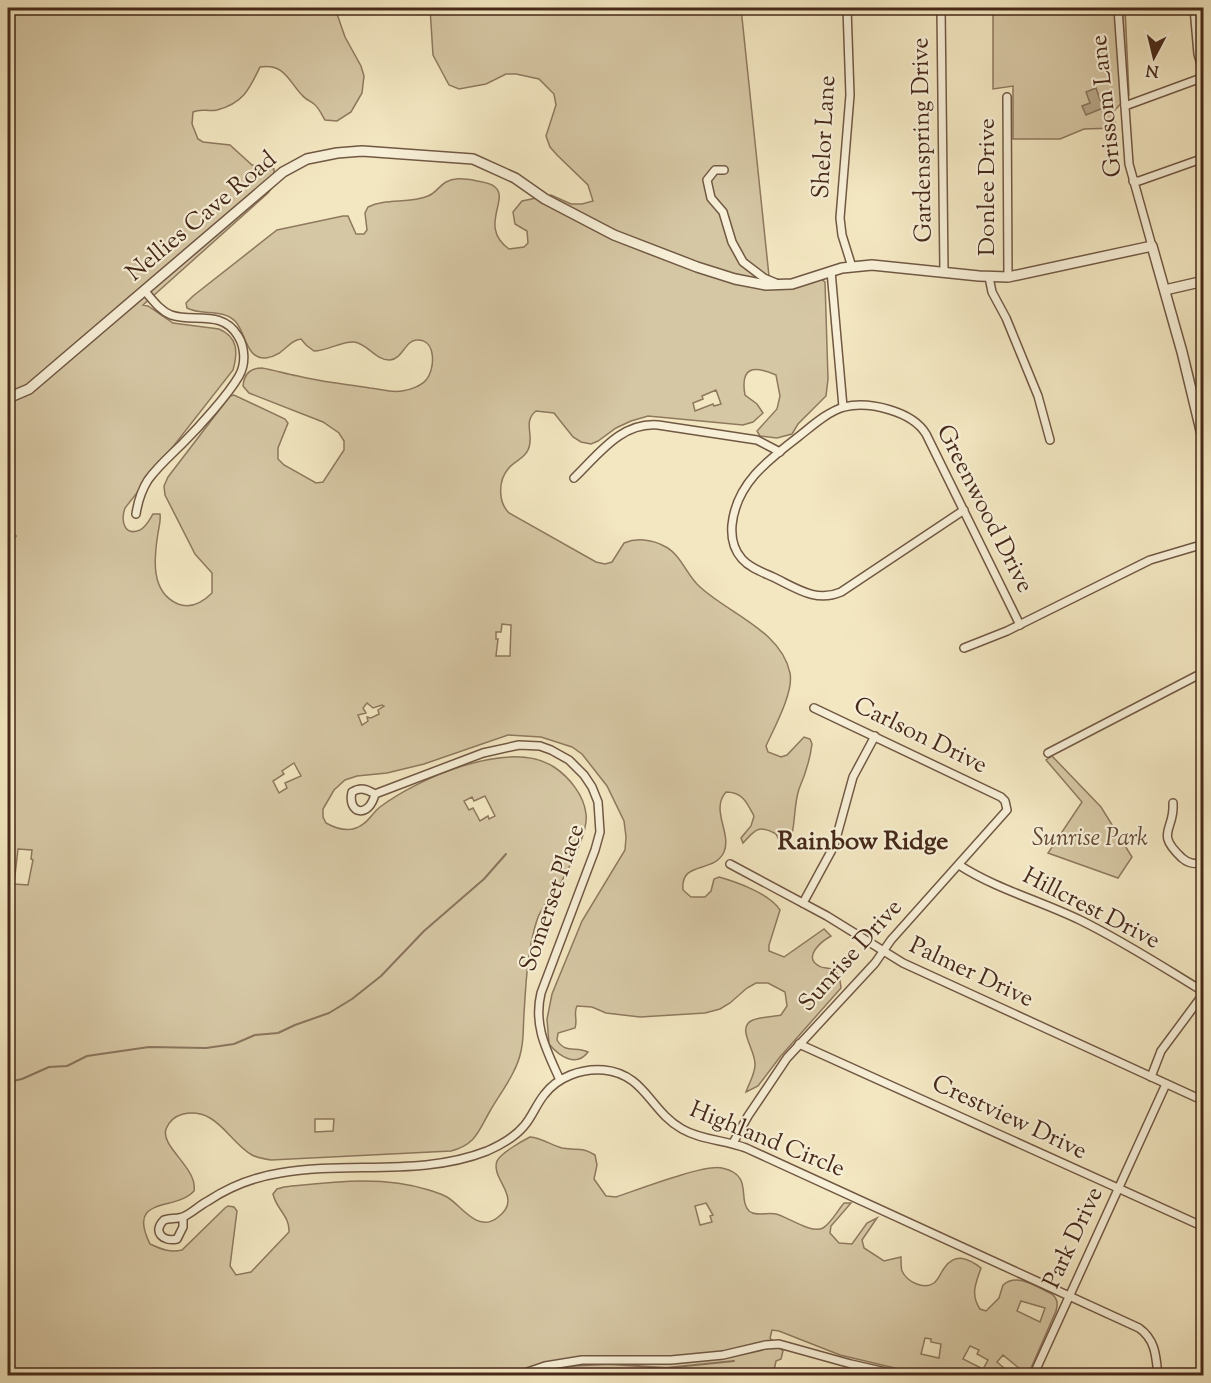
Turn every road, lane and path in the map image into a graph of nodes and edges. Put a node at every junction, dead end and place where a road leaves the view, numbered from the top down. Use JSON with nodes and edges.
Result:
{"nodes":[{"id":1,"x":847,"y":8,"type":"edge"},
{"id":2,"x":941,"y":8,"type":"edge"},
{"id":3,"x":1118,"y":8,"type":"edge"},
{"id":4,"x":1194,"y":8,"type":"edge"},
{"id":5,"x":1203,"y":76,"type":"edge"},
{"id":6,"x":1007,"y":97,"type":"dead end"},
{"id":7,"x":1125,"y":106,"type":"junction"},
{"id":8,"x":1203,"y":158,"type":"edge"},
{"id":9,"x":724,"y":170,"type":"dead end"},
{"id":10,"x":1133,"y":181,"type":"junction"},
{"id":11,"x":1152,"y":246,"type":"junction"},
{"id":12,"x":852,"y":267,"type":"junction"},
{"id":13,"x":831,"y":272,"type":"junction"},
{"id":14,"x":944,"y":272,"type":"junction"},
{"id":15,"x":1008,"y":276,"type":"junction"},
{"id":16,"x":989,"y":277,"type":"junction"},
{"id":17,"x":1203,"y":281,"type":"edge"},
{"id":18,"x":782,"y":285,"type":"junction"},
{"id":19,"x":144,"y":290,"type":"junction"},
{"id":20,"x":1164,"y":290,"type":"junction"},
{"id":21,"x":8,"y":399,"type":"edge"},
{"id":22,"x":843,"y":407,"type":"junction"},
{"id":23,"x":1203,"y":437,"type":"edge"},
{"id":24,"x":1050,"y":440,"type":"dead end"},
{"id":25,"x":780,"y":452,"type":"junction"},
{"id":26,"x":574,"y":478,"type":"dead end"},
{"id":27,"x":964,"y":510,"type":"junction"},
{"id":28,"x":136,"y":514,"type":"dead end"},
{"id":29,"x":1203,"y":544,"type":"edge"},
{"id":30,"x":1020,"y":625,"type":"junction"},
{"id":31,"x":964,"y":648,"type":"dead end"},
{"id":32,"x":1203,"y":672,"type":"edge"},
{"id":33,"x":814,"y":708,"type":"dead end"},
{"id":34,"x":875,"y":736,"type":"junction"},
{"id":35,"x":1048,"y":753,"type":"dead end"},
{"id":36,"x":375,"y":794,"type":"dead end"},
{"id":37,"x":1173,"y":802,"type":"dead end"},
{"id":38,"x":1006,"y":804,"type":"joint"},
{"id":39,"x":1203,"y":861,"type":"edge"},
{"id":40,"x":730,"y":864,"type":"dead end"},
{"id":41,"x":959,"y":865,"type":"junction"},
{"id":42,"x":803,"y":903,"type":"junction"},
{"id":43,"x":883,"y":952,"type":"junction"},
{"id":44,"x":1203,"y":992,"type":"edge"},
{"id":45,"x":1195,"y":1004,"type":"junction"},
{"id":46,"x":1203,"y":1010,"type":"edge"},
{"id":47,"x":799,"y":1044,"type":"junction"},
{"id":48,"x":1151,"y":1077,"type":"junction"},
{"id":49,"x":560,"y":1080,"type":"junction"},
{"id":50,"x":1166,"y":1084,"type":"junction"},
{"id":51,"x":1203,"y":1101,"type":"edge"},
{"id":52,"x":733,"y":1143,"type":"junction"},
{"id":53,"x":1118,"y":1188,"type":"junction"},
{"id":54,"x":183,"y":1218,"type":"dead end"},
{"id":55,"x":1203,"y":1227,"type":"edge"},
{"id":56,"x":1069,"y":1295,"type":"junction"},
{"id":57,"x":516,"y":1376,"type":"edge"},
{"id":58,"x":903,"y":1376,"type":"edge"},
{"id":59,"x":1033,"y":1376,"type":"edge"},
{"id":60,"x":1158,"y":1376,"type":"edge"}],
"edges":[{"from":1,"to":12,"type":"street","name":"Shelor Lane"},
{"from":2,"to":14,"type":"street","name":"Gardenspring Drive"},
{"from":3,"to":7,"type":"street","name":"Grissom Lane"},
{"from":4,"to":5,"type":"street"},
{"from":5,"to":7,"type":"street"},
{"from":6,"to":15,"type":"street","name":"Donlee Drive"},
{"from":7,"to":10,"type":"street","name":"Grissom Lane"},
{"from":8,"to":10,"type":"street"},
{"from":9,"to":18,"type":"street"},
{"from":10,"to":11,"type":"street","name":"Grissom Lane"},
{"from":11,"to":15,"type":"street"},
{"from":11,"to":20,"type":"street","name":"Grissom Lane"},
{"from":12,"to":13,"type":"street"},
{"from":12,"to":14,"type":"street"},
{"from":13,"to":18,"type":"street"},
{"from":13,"to":22,"type":"street"},
{"from":14,"to":16,"type":"street"},
{"from":15,"to":16,"type":"street"},
{"from":16,"to":24,"type":"street"},
{"from":17,"to":20,"type":"street"},
{"from":18,"to":19,"type":"street","name":"Nellies Cave Road"},
{"from":19,"to":21,"type":"street","name":"Nellies Cave Road"},
{"from":19,"to":28,"type":"street"},
{"from":20,"to":23,"type":"street","name":"Grissom Lane"},
{"from":22,"to":25,"type":"street"},
{"from":22,"to":27,"type":"street","name":"Greenwood Drive"},
{"from":25,"to":26,"type":"street"},
{"from":25,"to":27,"type":"street"},
{"from":27,"to":30,"type":"street","name":"Greenwood Drive"},
{"from":29,"to":30,"type":"street"},
{"from":30,"to":31,"type":"street"},
{"from":32,"to":35,"type":"street"},
{"from":33,"to":34,"type":"street","name":"Carlson Drive"},
{"from":34,"to":38,"type":"street","name":"Carlson Drive"},
{"from":34,"to":42,"type":"street"},
{"from":36,"to":49,"type":"street","name":"Somerset Place"},
{"from":37,"to":39,"type":"street"},
{"from":38,"to":41,"type":"street","name":"Sunrise Drive"},
{"from":40,"to":42,"type":"street","name":"Palmer Drive"},
{"from":41,"to":43,"type":"street","name":"Sunrise Drive"},
{"from":41,"to":44,"type":"street","name":"Hillcrest Drive"},
{"from":42,"to":43,"type":"street","name":"Palmer Drive"},
{"from":43,"to":47,"type":"street","name":"Sunrise Drive"},
{"from":43,"to":48,"type":"street","name":"Palmer Drive"},
{"from":44,"to":45,"type":"street"},
{"from":45,"to":46,"type":"street"},
{"from":45,"to":48,"type":"street"},
{"from":47,"to":52,"type":"street","name":"Sunrise Drive"},
{"from":47,"to":53,"type":"street","name":"Crestview Drive"},
{"from":48,"to":50,"type":"street","name":"Palmer Drive"},
{"from":49,"to":52,"type":"street","name":"Highland Circle"},
{"from":49,"to":54,"type":"street","name":"Highland Circle"},
{"from":50,"to":51,"type":"street","name":"Palmer Drive"},
{"from":50,"to":53,"type":"street","name":"Park Drive"},
{"from":52,"to":56,"type":"street","name":"Highland Circle"},
{"from":53,"to":55,"type":"street","name":"Crestview Drive"},
{"from":53,"to":56,"type":"street","name":"Park Drive"},
{"from":56,"to":59,"type":"street","name":"Park Drive"},
{"from":56,"to":60,"type":"street","name":"Highland Circle"},
{"from":57,"to":58,"type":"street"}]}
